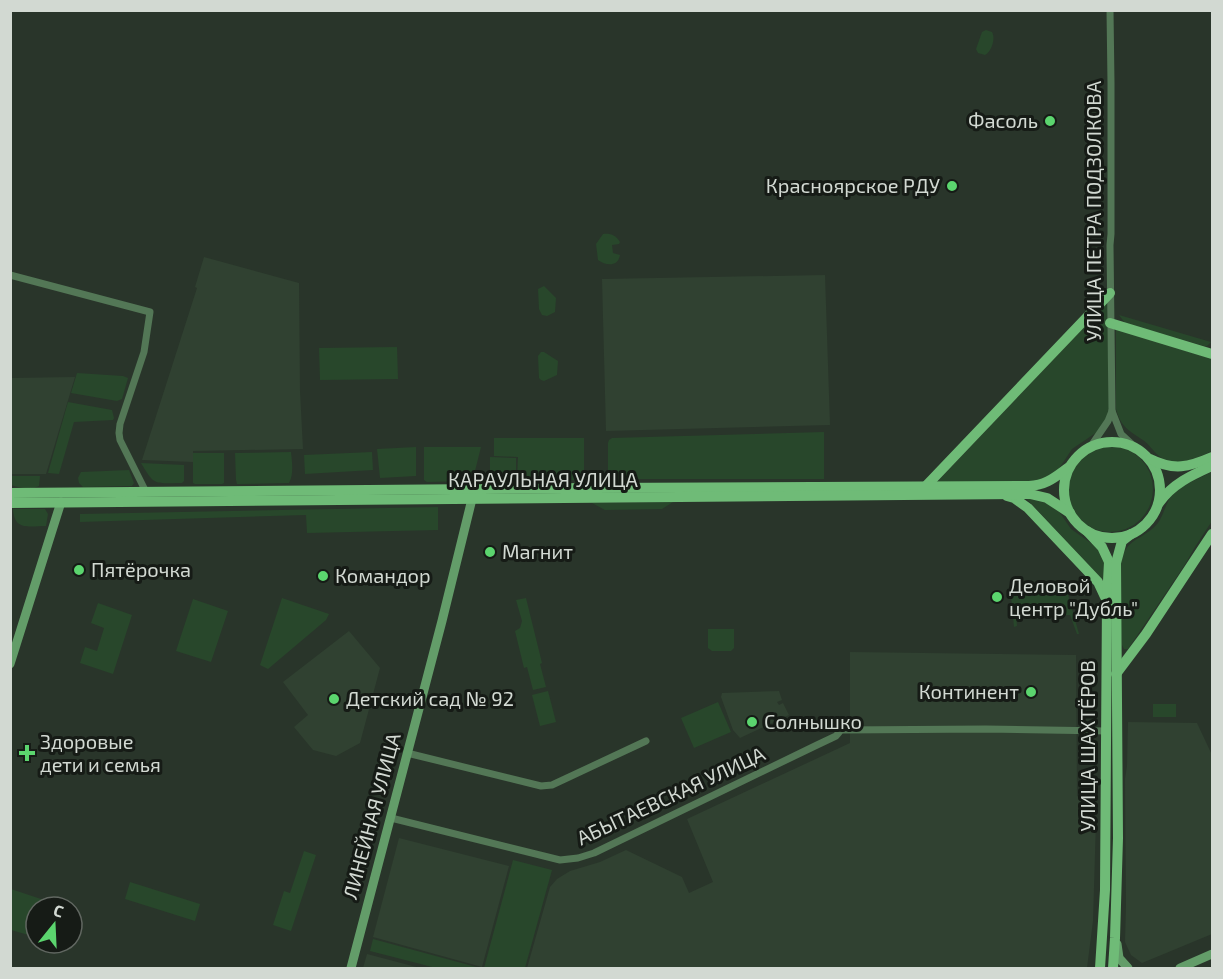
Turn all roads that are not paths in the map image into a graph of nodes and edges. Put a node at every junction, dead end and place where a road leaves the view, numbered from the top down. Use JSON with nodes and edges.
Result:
{"nodes":[{"id":1,"x":1110,"y":10,"type":"edge"},
{"id":2,"x":10,"y":275,"type":"edge"},
{"id":3,"x":1110,"y":293,"type":"junction"},
{"id":4,"x":1110,"y":323,"type":"junction"},
{"id":5,"x":1212,"y":354,"type":"edge"},
{"id":6,"x":1112,"y":411,"type":"junction"},
{"id":7,"x":1091,"y":446,"type":"junction"},
{"id":8,"x":1134,"y":446,"type":"junction"},
{"id":9,"x":1212,"y":457,"type":"edge"},
{"id":10,"x":1149,"y":458,"type":"junction"},
{"id":11,"x":1212,"y":466,"type":"edge"},
{"id":12,"x":1069,"y":467,"type":"junction"},
{"id":13,"x":926,"y":487,"type":"junction"},
{"id":14,"x":146,"y":492,"type":"junction"},
{"id":15,"x":10,"y":493,"type":"edge"},
{"id":16,"x":474,"y":494,"type":"junction"},
{"id":17,"x":996,"y":494,"type":"junction"},
{"id":18,"x":61,"y":497,"type":"junction"},
{"id":19,"x":10,"y":502,"type":"edge"},
{"id":20,"x":1158,"y":506,"type":"junction"},
{"id":21,"x":1070,"y":513,"type":"junction"},
{"id":22,"x":1087,"y":531,"type":"junction"},
{"id":23,"x":1131,"y":534,"type":"junction"},
{"id":24,"x":1212,"y":534,"type":"edge"},
{"id":25,"x":1212,"y":545,"type":"edge"},
{"id":26,"x":1192,"y":564,"type":"junction"},
{"id":27,"x":1107,"y":600,"type":"junction"},
{"id":28,"x":10,"y":664,"type":"edge"},
{"id":29,"x":1116,"y":674,"type":"junction"},
{"id":30,"x":1107,"y":731,"type":"junction"},
{"id":31,"x":646,"y":741,"type":"dead end"},
{"id":32,"x":408,"y":753,"type":"junction"},
{"id":33,"x":391,"y":818,"type":"junction"},
{"id":34,"x":1115,"y":938,"type":"junction"},
{"id":35,"x":1212,"y":954,"type":"edge"},
{"id":36,"x":1180,"y":968,"type":"edge"},
{"id":37,"x":351,"y":969,"type":"edge"},
{"id":38,"x":1100,"y":969,"type":"edge"},
{"id":39,"x":1113,"y":969,"type":"edge"},
{"id":40,"x":1128,"y":969,"type":"edge"}],
"edges":[{"from":1,"to":3,"type":"street","name":"УЛИЦА ПЕТРА ПОДЗОЛКОВА"},
{"from":2,"to":14,"type":"street"},
{"from":3,"to":4,"type":"street","name":"УЛИЦА ПЕТРА ПОДЗОЛКОВА"},
{"from":3,"to":13,"type":"main road"},
{"from":4,"to":5,"type":"main road"},
{"from":4,"to":6,"type":"street","name":"УЛИЦА ПЕТРА ПОДЗОЛКОВА"},
{"from":6,"to":7,"type":"street"},
{"from":6,"to":8,"type":"street","name":"УЛИЦА ПЕТРА ПОДЗОЛКОВА"},
{"from":7,"to":8,"type":"main road"},
{"from":7,"to":12,"type":"main road"},
{"from":8,"to":10,"type":"main road"},
{"from":9,"to":10,"type":"main road"},
{"from":10,"to":20,"type":"main road"},
{"from":11,"to":20,"type":"main road"},
{"from":12,"to":13,"type":"main road","name":"КАРАУЛЬНАЯ УЛИЦА"},
{"from":12,"to":21,"type":"main road"},
{"from":13,"to":16,"type":"main road","name":"КАРАУЛЬНАЯ УЛИЦА"},
{"from":14,"to":16,"type":"main road","name":"КАРАУЛЬНАЯ УЛИЦА"},
{"from":14,"to":18,"type":"main road","name":"КАРАУЛЬНАЯ УЛИЦА"},
{"from":15,"to":18,"type":"main road","name":"КАРАУЛЬНАЯ УЛИЦА"},
{"from":16,"to":17,"type":"main road","name":"КАРАУЛЬНАЯ УЛИЦА"},
{"from":16,"to":18,"type":"main road","name":"КАРАУЛЬНАЯ УЛИЦА"},
{"from":16,"to":32,"type":"street","name":"ЛИНЕЙНАЯ УЛИЦА"},
{"from":17,"to":21,"type":"main road","name":"КАРАУЛЬНАЯ УЛИЦА"},
{"from":17,"to":27,"type":"main road"},
{"from":18,"to":19,"type":"main road","name":"КАРАУЛЬНАЯ УЛИЦА"},
{"from":18,"to":28,"type":"street"},
{"from":20,"to":23,"type":"main road"},
{"from":21,"to":22,"type":"main road"},
{"from":22,"to":23,"type":"main road"},
{"from":22,"to":27,"type":"main road","name":"УЛИЦА ШАХТЁРОВ"},
{"from":23,"to":29,"type":"main road","name":"УЛИЦА ШАХТЁРОВ"},
{"from":24,"to":26,"type":"main road"},
{"from":25,"to":26,"type":"street"},
{"from":26,"to":29,"type":"main road"},
{"from":27,"to":30,"type":"main road","name":"УЛИЦА ШАХТЁРОВ"},
{"from":29,"to":34,"type":"main road","name":"УЛИЦА ШАХТЁРОВ"},
{"from":30,"to":33,"type":"street","name":"АБЫТАЕВСКАЯ УЛИЦА"},
{"from":30,"to":38,"type":"main road","name":"УЛИЦА ШАХТЁРОВ"},
{"from":31,"to":32,"type":"street"},
{"from":32,"to":33,"type":"street","name":"ЛИНЕЙНАЯ УЛИЦА"},
{"from":33,"to":37,"type":"street","name":"ЛИНЕЙНАЯ УЛИЦА"},
{"from":34,"to":39,"type":"main road","name":"УЛИЦА ШАХТЁРОВ"},
{"from":34,"to":40,"type":"street"},
{"from":35,"to":36,"type":"street"}]}
